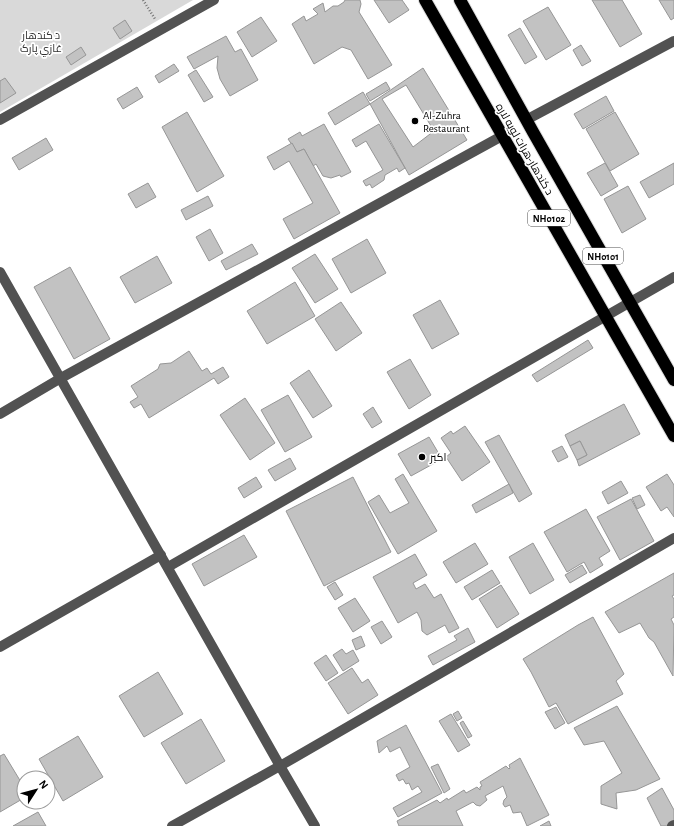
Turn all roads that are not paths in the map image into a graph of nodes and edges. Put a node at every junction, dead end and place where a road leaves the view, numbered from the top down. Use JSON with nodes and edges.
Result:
{"nodes":[{"id":1,"x":214,"y":0,"type":"edge"},
{"id":2,"x":425,"y":0,"type":"edge"},
{"id":3,"x":460,"y":0,"type":"edge"},
{"id":4,"x":674,"y":41,"type":"edge"},
{"id":5,"x":0,"y":120,"type":"edge"},
{"id":6,"x":526,"y":120,"type":"junction"},
{"id":7,"x":502,"y":136,"type":"junction"},
{"id":8,"x":0,"y":272,"type":"edge"},
{"id":9,"x":674,"y":277,"type":"edge"},
{"id":10,"x":630,"y":302,"type":"junction"},
{"id":11,"x":605,"y":316,"type":"junction"},
{"id":12,"x":61,"y":378,"type":"junction"},
{"id":13,"x":674,"y":380,"type":"edge"},
{"id":14,"x":0,"y":414,"type":"edge"},
{"id":15,"x":674,"y":436,"type":"edge"},
{"id":16,"x":674,"y":538,"type":"edge"},
{"id":17,"x":161,"y":555,"type":"junction"},
{"id":18,"x":168,"y":567,"type":"junction"},
{"id":19,"x":0,"y":647,"type":"edge"},
{"id":20,"x":280,"y":766,"type":"junction"},
{"id":21,"x":172,"y":826,"type":"edge"},
{"id":22,"x":315,"y":826,"type":"edge"}],
"edges":[{"from":1,"to":5,"type":"street"},
{"from":2,"to":7,"type":"highway","name":"د کندهار-هرات لويه لاره","number":"NH0102"},
{"from":3,"to":6,"type":"highway","name":"د کندهار-هرات لويه لاره"},
{"from":4,"to":6,"type":"street"},
{"from":6,"to":10,"type":"highway","name":"د کندهار-هرات لويه لاره","number":"NH0101"},
{"from":7,"to":11,"type":"highway","name":"د کندهار-هرات لويه لاره","number":"NH0102"},
{"from":7,"to":12,"type":"street"},
{"from":8,"to":12,"type":"street"},
{"from":9,"to":10,"type":"street"},
{"from":10,"to":11,"type":"street"},
{"from":10,"to":13,"type":"highway","name":"د کندهار-هرات لويه لاره","number":"NH0101"},
{"from":11,"to":15,"type":"highway","name":"د کندهار-هرات لويه لاره","number":"NH0102"},
{"from":11,"to":18,"type":"street"},
{"from":12,"to":14,"type":"street"},
{"from":12,"to":17,"type":"street"},
{"from":16,"to":20,"type":"street"},
{"from":17,"to":18,"type":"street"},
{"from":17,"to":19,"type":"street"},
{"from":18,"to":20,"type":"street"},
{"from":20,"to":21,"type":"street"},
{"from":20,"to":22,"type":"street"}]}
